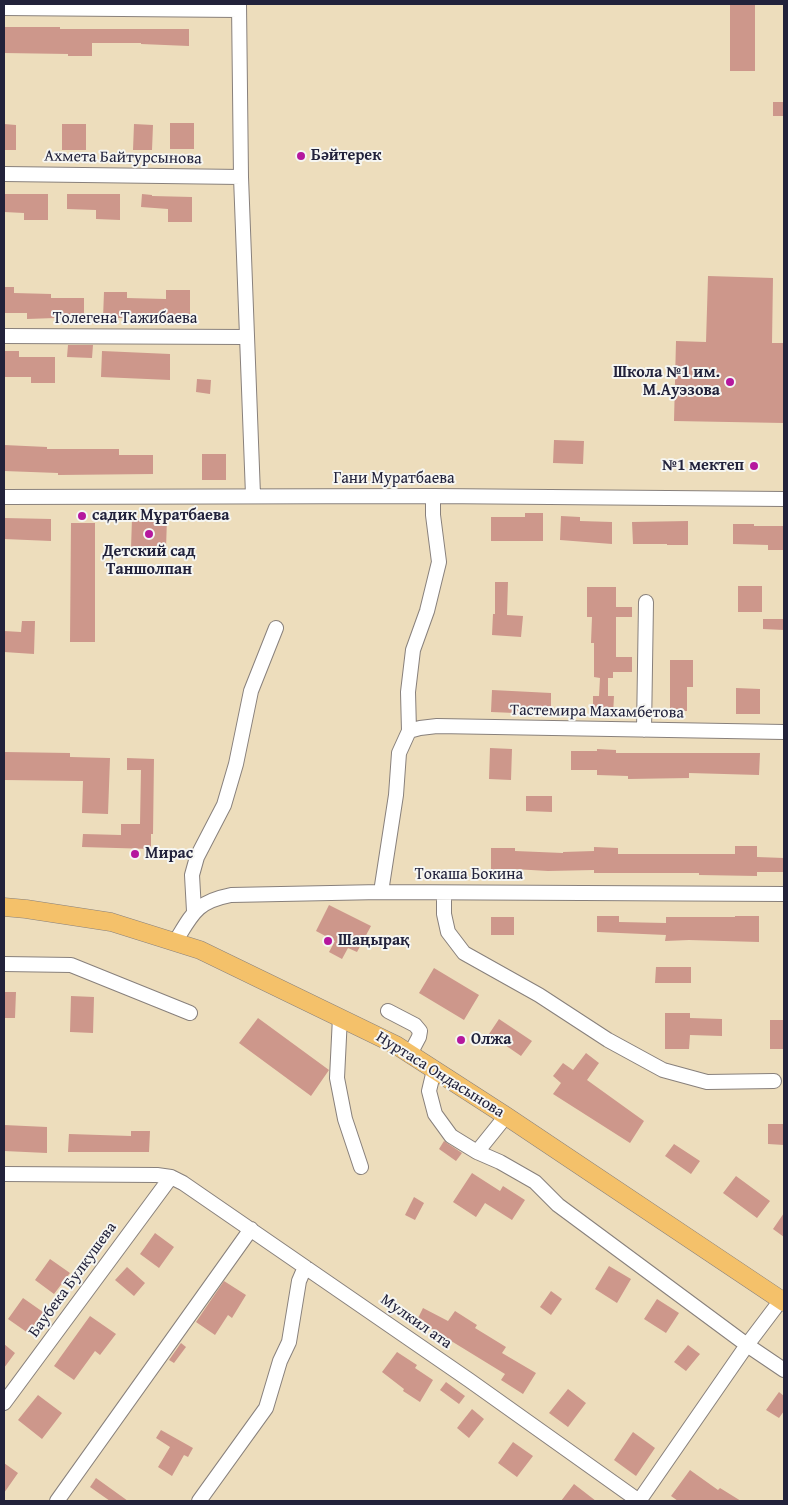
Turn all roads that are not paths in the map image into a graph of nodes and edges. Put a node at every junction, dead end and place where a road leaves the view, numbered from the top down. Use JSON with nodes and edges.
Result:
{"nodes":[{"id":1,"x":239,"y":7,"type":"edge"},
{"id":2,"x":4,"y":8,"type":"edge"},
{"id":3,"x":4,"y":174,"type":"edge"},
{"id":4,"x":241,"y":177,"type":"junction"},
{"id":5,"x":4,"y":336,"type":"edge"},
{"id":6,"x":246,"y":336,"type":"junction"},
{"id":7,"x":253,"y":496,"type":"junction"},
{"id":8,"x":433,"y":496,"type":"junction"},
{"id":9,"x":4,"y":497,"type":"edge"},
{"id":10,"x":784,"y":498,"type":"edge"},
{"id":11,"x":646,"y":602,"type":"dead end"},
{"id":12,"x":276,"y":628,"type":"dead end"},
{"id":13,"x":644,"y":730,"type":"junction"},
{"id":14,"x":409,"y":731,"type":"junction"},
{"id":15,"x":784,"y":732,"type":"edge"},
{"id":16,"x":381,"y":892,"type":"junction"},
{"id":17,"x":444,"y":893,"type":"junction"},
{"id":18,"x":784,"y":894,"type":"edge"},
{"id":19,"x":4,"y":907,"type":"edge"},
{"id":20,"x":194,"y":912,"type":"junction"},
{"id":21,"x":175,"y":942,"type":"junction"},
{"id":22,"x":4,"y":964,"type":"edge"},
{"id":23,"x":388,"y":1011,"type":"dead end"},
{"id":24,"x":190,"y":1013,"type":"dead end"},
{"id":25,"x":340,"y":1018,"type":"junction"},
{"id":26,"x":410,"y":1054,"type":"junction"},
{"id":27,"x":434,"y":1070,"type":"junction"},
{"id":28,"x":774,"y":1081,"type":"dead end"},
{"id":29,"x":506,"y":1116,"type":"junction"},
{"id":30,"x":477,"y":1152,"type":"junction"},
{"id":31,"x":361,"y":1167,"type":"dead end"},
{"id":32,"x":4,"y":1174,"type":"edge"},
{"id":33,"x":171,"y":1177,"type":"junction"},
{"id":34,"x":251,"y":1229,"type":"junction"},
{"id":35,"x":305,"y":1267,"type":"junction"},
{"id":36,"x":783,"y":1301,"type":"edge"},
{"id":37,"x":747,"y":1345,"type":"junction"},
{"id":38,"x":784,"y":1370,"type":"edge"},
{"id":39,"x":4,"y":1403,"type":"edge"},
{"id":40,"x":58,"y":1501,"type":"edge"},
{"id":41,"x":199,"y":1501,"type":"edge"},
{"id":42,"x":639,"y":1501,"type":"edge"}],
"edges":[{"from":1,"to":2,"type":"street"},
{"from":1,"to":4,"type":"street"},
{"from":3,"to":4,"type":"street","name":"Ахмета Байтурсынова"},
{"from":4,"to":6,"type":"street"},
{"from":5,"to":6,"type":"street","name":"Толегена Тажибаева"},
{"from":6,"to":7,"type":"street"},
{"from":7,"to":8,"type":"street","name":"Гани Муратбаева"},
{"from":7,"to":9,"type":"street","name":"Гани Муратбаева"},
{"from":8,"to":10,"type":"street","name":"Гани Муратбаева"},
{"from":8,"to":14,"type":"street"},
{"from":11,"to":13,"type":"street"},
{"from":12,"to":20,"type":"street"},
{"from":13,"to":14,"type":"street","name":"Тастемира Махамбетова"},
{"from":13,"to":15,"type":"street","name":"Тастемира Махамбетова"},
{"from":14,"to":16,"type":"street"},
{"from":16,"to":17,"type":"street","name":"Токаша Бокина"},
{"from":16,"to":20,"type":"street","name":"Токаша Бокина"},
{"from":17,"to":18,"type":"street","name":"Токаша Бокина"},
{"from":17,"to":28,"type":"street"},
{"from":19,"to":21,"type":"main road","name":"Нуртаса Ондасынова"},
{"from":20,"to":21,"type":"street","name":"Токаша Бокина"},
{"from":21,"to":25,"type":"main road","name":"Нуртаса Ондасынова"},
{"from":22,"to":24,"type":"street"},
{"from":23,"to":26,"type":"street"},
{"from":25,"to":26,"type":"main road","name":"Нуртаса Ондасынова"},
{"from":25,"to":31,"type":"street"},
{"from":26,"to":27,"type":"main road","name":"Нуртаса Ондасынова"},
{"from":27,"to":29,"type":"main road","name":"Нуртаса Ондасынова"},
{"from":27,"to":30,"type":"street"},
{"from":29,"to":30,"type":"street"},
{"from":29,"to":36,"type":"main road","name":"Нуртаса Ондасынова"},
{"from":30,"to":37,"type":"street"},
{"from":32,"to":33,"type":"street"},
{"from":33,"to":34,"type":"street","name":"Мулкил ата"},
{"from":33,"to":39,"type":"street","name":"Баубека Булкушева"},
{"from":34,"to":35,"type":"street","name":"Мулкил ата"},
{"from":34,"to":40,"type":"street"},
{"from":35,"to":41,"type":"street"},
{"from":35,"to":42,"type":"street","name":"Мулкил ата"},
{"from":36,"to":37,"type":"street"},
{"from":37,"to":38,"type":"street"},
{"from":37,"to":42,"type":"street"}]}
